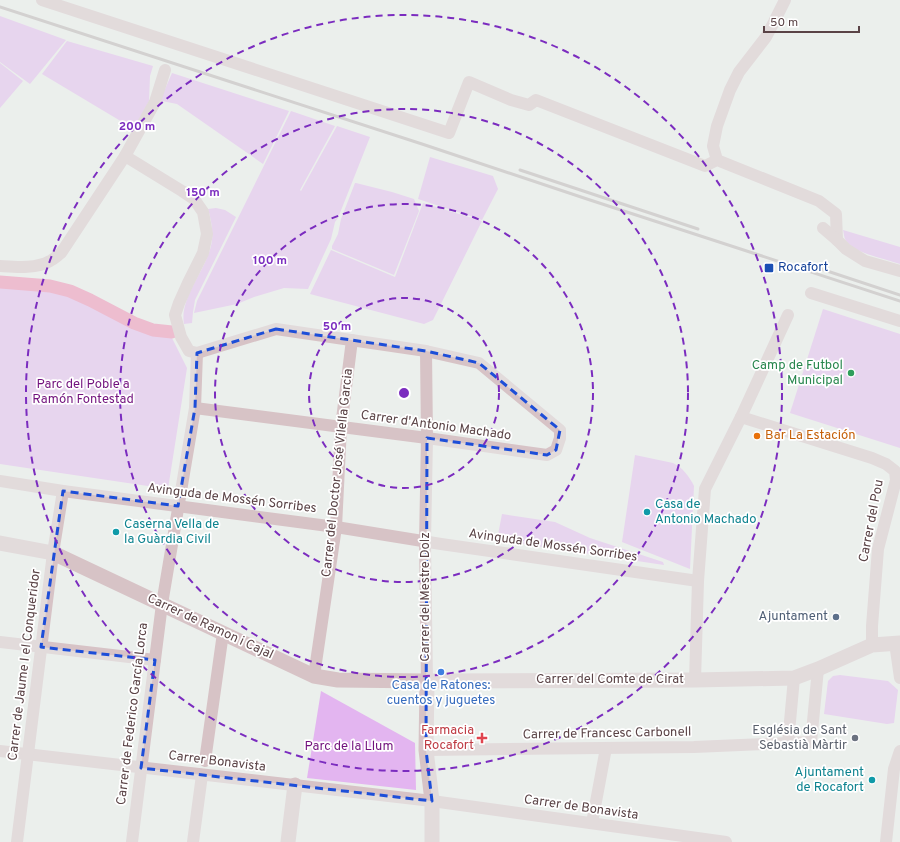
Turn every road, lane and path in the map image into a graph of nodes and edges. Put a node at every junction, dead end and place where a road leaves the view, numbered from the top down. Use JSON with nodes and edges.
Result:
{"nodes":[{"id":1,"x":42,"y":0,"type":"edge"},
{"id":2,"x":785,"y":0,"type":"edge"},
{"id":3,"x":165,"y":70,"type":"dead end"},
{"id":4,"x":125,"y":156,"type":"junction"},
{"id":5,"x":717,"y":160,"type":"junction"},
{"id":6,"x":823,"y":228,"type":"dead end"},
{"id":7,"x":838,"y":240,"type":"junction"},
{"id":8,"x":0,"y":266,"type":"edge"},
{"id":9,"x":900,"y":271,"type":"edge"},
{"id":10,"x":811,"y":293,"type":"dead end"},
{"id":11,"x":788,"y":315,"type":"dead end"},
{"id":12,"x":900,"y":321,"type":"edge"},
{"id":13,"x":352,"y":340,"type":"junction"},
{"id":14,"x":426,"y":351,"type":"junction"},
{"id":15,"x":197,"y":353,"type":"junction"},
{"id":16,"x":195,"y":408,"type":"junction"},
{"id":17,"x":741,"y":417,"type":"junction"},
{"id":18,"x":341,"y":427,"type":"junction"},
{"id":19,"x":427,"y":438,"type":"junction"},
{"id":20,"x":0,"y":482,"type":"edge"},
{"id":21,"x":62,"y":491,"type":"junction"},
{"id":22,"x":178,"y":506,"type":"junction"},
{"id":23,"x":336,"y":527,"type":"junction"},
{"id":24,"x":425,"y":542,"type":"junction"},
{"id":25,"x":0,"y":543,"type":"edge"},
{"id":26,"x":53,"y":553,"type":"junction"},
{"id":27,"x":698,"y":581,"type":"junction"},
{"id":28,"x":162,"y":604,"type":"junction"},
{"id":29,"x":223,"y":633,"type":"junction"},
{"id":30,"x":0,"y":642,"type":"edge"},
{"id":31,"x":897,"y":643,"type":"edge"},
{"id":32,"x":872,"y":645,"type":"junction"},
{"id":33,"x":41,"y":647,"type":"junction"},
{"id":34,"x":155,"y":660,"type":"junction"},
{"id":35,"x":818,"y":669,"type":"junction"},
{"id":36,"x":314,"y":676,"type":"junction"},
{"id":37,"x":794,"y":678,"type":"junction"},
{"id":38,"x":900,"y":678,"type":"edge"},
{"id":39,"x":695,"y":680,"type":"junction"},
{"id":40,"x":427,"y":681,"type":"junction"},
{"id":41,"x":788,"y":743,"type":"junction"},
{"id":42,"x":606,"y":748,"type":"junction"},
{"id":43,"x":426,"y":750,"type":"junction"},
{"id":44,"x":0,"y":751,"type":"edge"},
{"id":45,"x":900,"y":751,"type":"edge"},
{"id":46,"x":28,"y":754,"type":"junction"},
{"id":47,"x":205,"y":761,"type":"dead end"},
{"id":48,"x":141,"y":768,"type":"junction"},
{"id":49,"x":897,"y":768,"type":"edge"},
{"id":50,"x":202,"y":775,"type":"junction"},
{"id":51,"x":295,"y":785,"type":"junction"},
{"id":52,"x":432,"y":801,"type":"junction"},
{"id":53,"x":592,"y":823,"type":"junction"},
{"id":54,"x":18,"y":842,"type":"edge"},
{"id":55,"x":132,"y":842,"type":"edge"},
{"id":56,"x":193,"y":842,"type":"edge"},
{"id":57,"x":288,"y":842,"type":"edge"},
{"id":58,"x":432,"y":842,"type":"edge"},
{"id":59,"x":726,"y":842,"type":"edge"},
{"id":60,"x":886,"y":842,"type":"edge"}],
"edges":[{"from":1,"to":5,"type":"street"},
{"from":2,"to":5,"type":"street"},
{"from":3,"to":4,"type":"street"},
{"from":4,"to":8,"type":"street"},
{"from":4,"to":15,"type":"street"},
{"from":5,"to":7,"type":"street"},
{"from":6,"to":7,"type":"street"},
{"from":7,"to":9,"type":"street"},
{"from":10,"to":12,"type":"street"},
{"from":11,"to":17,"type":"street"},
{"from":13,"to":14,"type":"street"},
{"from":13,"to":15,"type":"street"},
{"from":13,"to":18,"type":"street","name":"Carrer del Doctor José Vilella Garcia"},
{"from":14,"to":19,"type":"street","name":"Carrer del Mestre Dolz"},
{"from":14,"to":19,"type":"street","name":"Carrer d'Antonio Machado"},
{"from":15,"to":16,"type":"street","name":"Carrer de Federico García Lorca"},
{"from":16,"to":18,"type":"street","name":"Carrer d'Antonio Machado"},
{"from":16,"to":22,"type":"street","name":"Carrer de Federico García Lorca"},
{"from":17,"to":27,"type":"street"},
{"from":17,"to":32,"type":"street","name":"Carrer del Pou"},
{"from":18,"to":19,"type":"street","name":"Carrer d'Antonio Machado"},
{"from":18,"to":23,"type":"street","name":"Carrer del Doctor José Vilella Garcia"},
{"from":19,"to":24,"type":"street","name":"Carrer del Mestre Dolz"},
{"from":20,"to":21,"type":"street","name":"Avinguda de Mossén Sorribes"},
{"from":21,"to":22,"type":"street","name":"Avinguda de Mossén Sorribes"},
{"from":21,"to":26,"type":"street","name":"Carrer de Jaume I el Conqueridor"},
{"from":22,"to":23,"type":"street","name":"Avinguda de Mossén Sorribes"},
{"from":22,"to":28,"type":"street","name":"Carrer de Federico García Lorca"},
{"from":23,"to":24,"type":"street","name":"Avinguda de Mossén Sorribes"},
{"from":23,"to":36,"type":"street","name":"Carrer del Doctor José Vilella Garcia"},
{"from":24,"to":27,"type":"street","name":"Avinguda de Mossén Sorribes"},
{"from":24,"to":40,"type":"street","name":"Carrer del Mestre Dolz"},
{"from":25,"to":26,"type":"street","name":"Carrer de Ramon i Cajal"},
{"from":26,"to":28,"type":"street","name":"Carrer de Ramon i Cajal"},
{"from":26,"to":33,"type":"street","name":"Carrer de Jaume I el Conqueridor"},
{"from":27,"to":39,"type":"street"},
{"from":28,"to":29,"type":"street","name":"Carrer de Ramon i Cajal"},
{"from":28,"to":34,"type":"street","name":"Carrer de Federico García Lorca"},
{"from":29,"to":36,"type":"street","name":"Carrer de Ramon i Cajal"},
{"from":29,"to":47,"type":"street"},
{"from":30,"to":33,"type":"street"},
{"from":31,"to":32,"type":"street","name":"Carrer del Comte de Cirat"},
{"from":31,"to":38,"type":"street"},
{"from":32,"to":35,"type":"street","name":"Carrer del Comte de Cirat"},
{"from":33,"to":34,"type":"street"},
{"from":33,"to":46,"type":"street","name":"Carrer de Jaume I el Conqueridor"},
{"from":34,"to":48,"type":"street","name":"Carrer de Federico García Lorca"},
{"from":35,"to":37,"type":"street","name":"Carrer del Comte de Cirat"},
{"from":35,"to":41,"type":"street","name":"Carrer de Francesc Carbonell"},
{"from":36,"to":40,"type":"street","name":"Carrer de Ramon i Cajal"},
{"from":37,"to":39,"type":"street","name":"Carrer del Comte de Cirat"},
{"from":37,"to":41,"type":"street"},
{"from":39,"to":40,"type":"street","name":"Carrer del Comte de Cirat"},
{"from":40,"to":43,"type":"street","name":"Carrer del Mestre Dolz"},
{"from":41,"to":42,"type":"street","name":"Carrer de Francesc Carbonell"},
{"from":42,"to":43,"type":"street","name":"Carrer de Francesc Carbonell"},
{"from":42,"to":53,"type":"street"},
{"from":43,"to":52,"type":"street","name":"Carrer del Mestre Dolz"},
{"from":44,"to":46,"type":"street","name":"Carrer Bonavista"},
{"from":45,"to":49,"type":"street"},
{"from":46,"to":48,"type":"street","name":"Carrer Bonavista"},
{"from":46,"to":54,"type":"street","name":"Carrer de Jaume I el Conqueridor"},
{"from":48,"to":50,"type":"street","name":"Carrer Bonavista"},
{"from":48,"to":55,"type":"street","name":"Carrer de Federico García Lorca"},
{"from":49,"to":60,"type":"street"},
{"from":50,"to":51,"type":"street","name":"Carrer Bonavista"},
{"from":50,"to":56,"type":"street"},
{"from":51,"to":52,"type":"street","name":"Carrer Bonavista"},
{"from":51,"to":57,"type":"street"},
{"from":52,"to":53,"type":"street","name":"Carrer de Bonavista"},
{"from":52,"to":58,"type":"street","name":"Carrer del Mestre Dolz"},
{"from":53,"to":59,"type":"street","name":"Carrer de Bonavista"}]}
